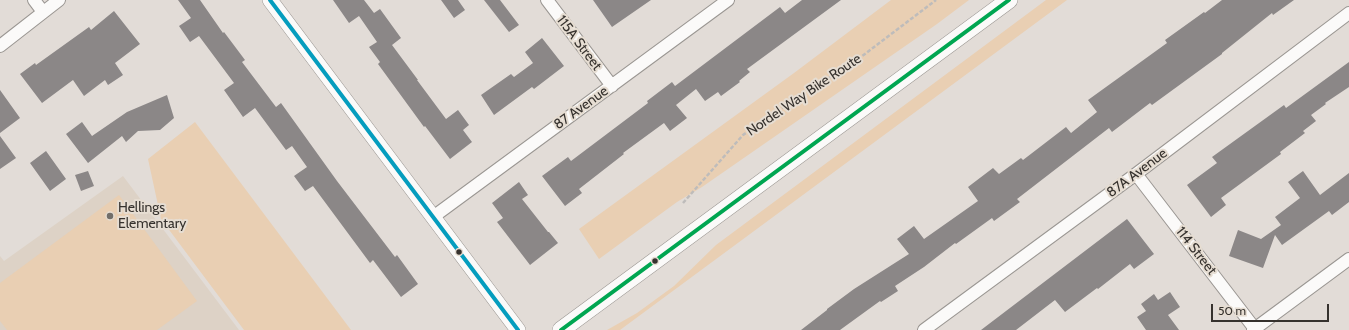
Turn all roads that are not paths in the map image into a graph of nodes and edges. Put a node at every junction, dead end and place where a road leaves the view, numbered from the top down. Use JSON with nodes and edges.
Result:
{"nodes":[{"id":1,"x":34,"y":0,"type":"edge"},
{"id":2,"x":59,"y":0,"type":"edge"},
{"id":3,"x":270,"y":0,"type":"edge"},
{"id":4,"x":547,"y":0,"type":"edge"},
{"id":5,"x":728,"y":0,"type":"edge"},
{"id":6,"x":1009,"y":0,"type":"edge"},
{"id":7,"x":43,"y":12,"type":"junction"},
{"id":8,"x":1349,"y":13,"type":"edge"},
{"id":9,"x":0,"y":46,"type":"edge"},
{"id":10,"x":612,"y":86,"type":"junction"},
{"id":11,"x":1136,"y":174,"type":"junction"},
{"id":12,"x":433,"y":217,"type":"junction"},
{"id":13,"x":1349,"y":259,"type":"edge"},
{"id":14,"x":1254,"y":329,"type":"edge"},
{"id":15,"x":518,"y":330,"type":"edge"},
{"id":16,"x":561,"y":330,"type":"edge"},
{"id":17,"x":924,"y":330,"type":"edge"}],
"edges":[{"from":1,"to":7,"type":"street"},
{"from":2,"to":7,"type":"street"},
{"from":3,"to":12,"type":"street"},
{"from":4,"to":10,"type":"street","name":"115A Street"},
{"from":5,"to":10,"type":"street","name":"87 Avenue"},
{"from":6,"to":16,"type":"main road"},
{"from":7,"to":9,"type":"street"},
{"from":8,"to":11,"type":"street","name":"87A Avenue"},
{"from":10,"to":12,"type":"street","name":"87 Avenue"},
{"from":11,"to":14,"type":"street","name":"114 Street"},
{"from":11,"to":17,"type":"street","name":"87A Avenue"},
{"from":12,"to":15,"type":"street"},
{"from":13,"to":14,"type":"street"}]}
